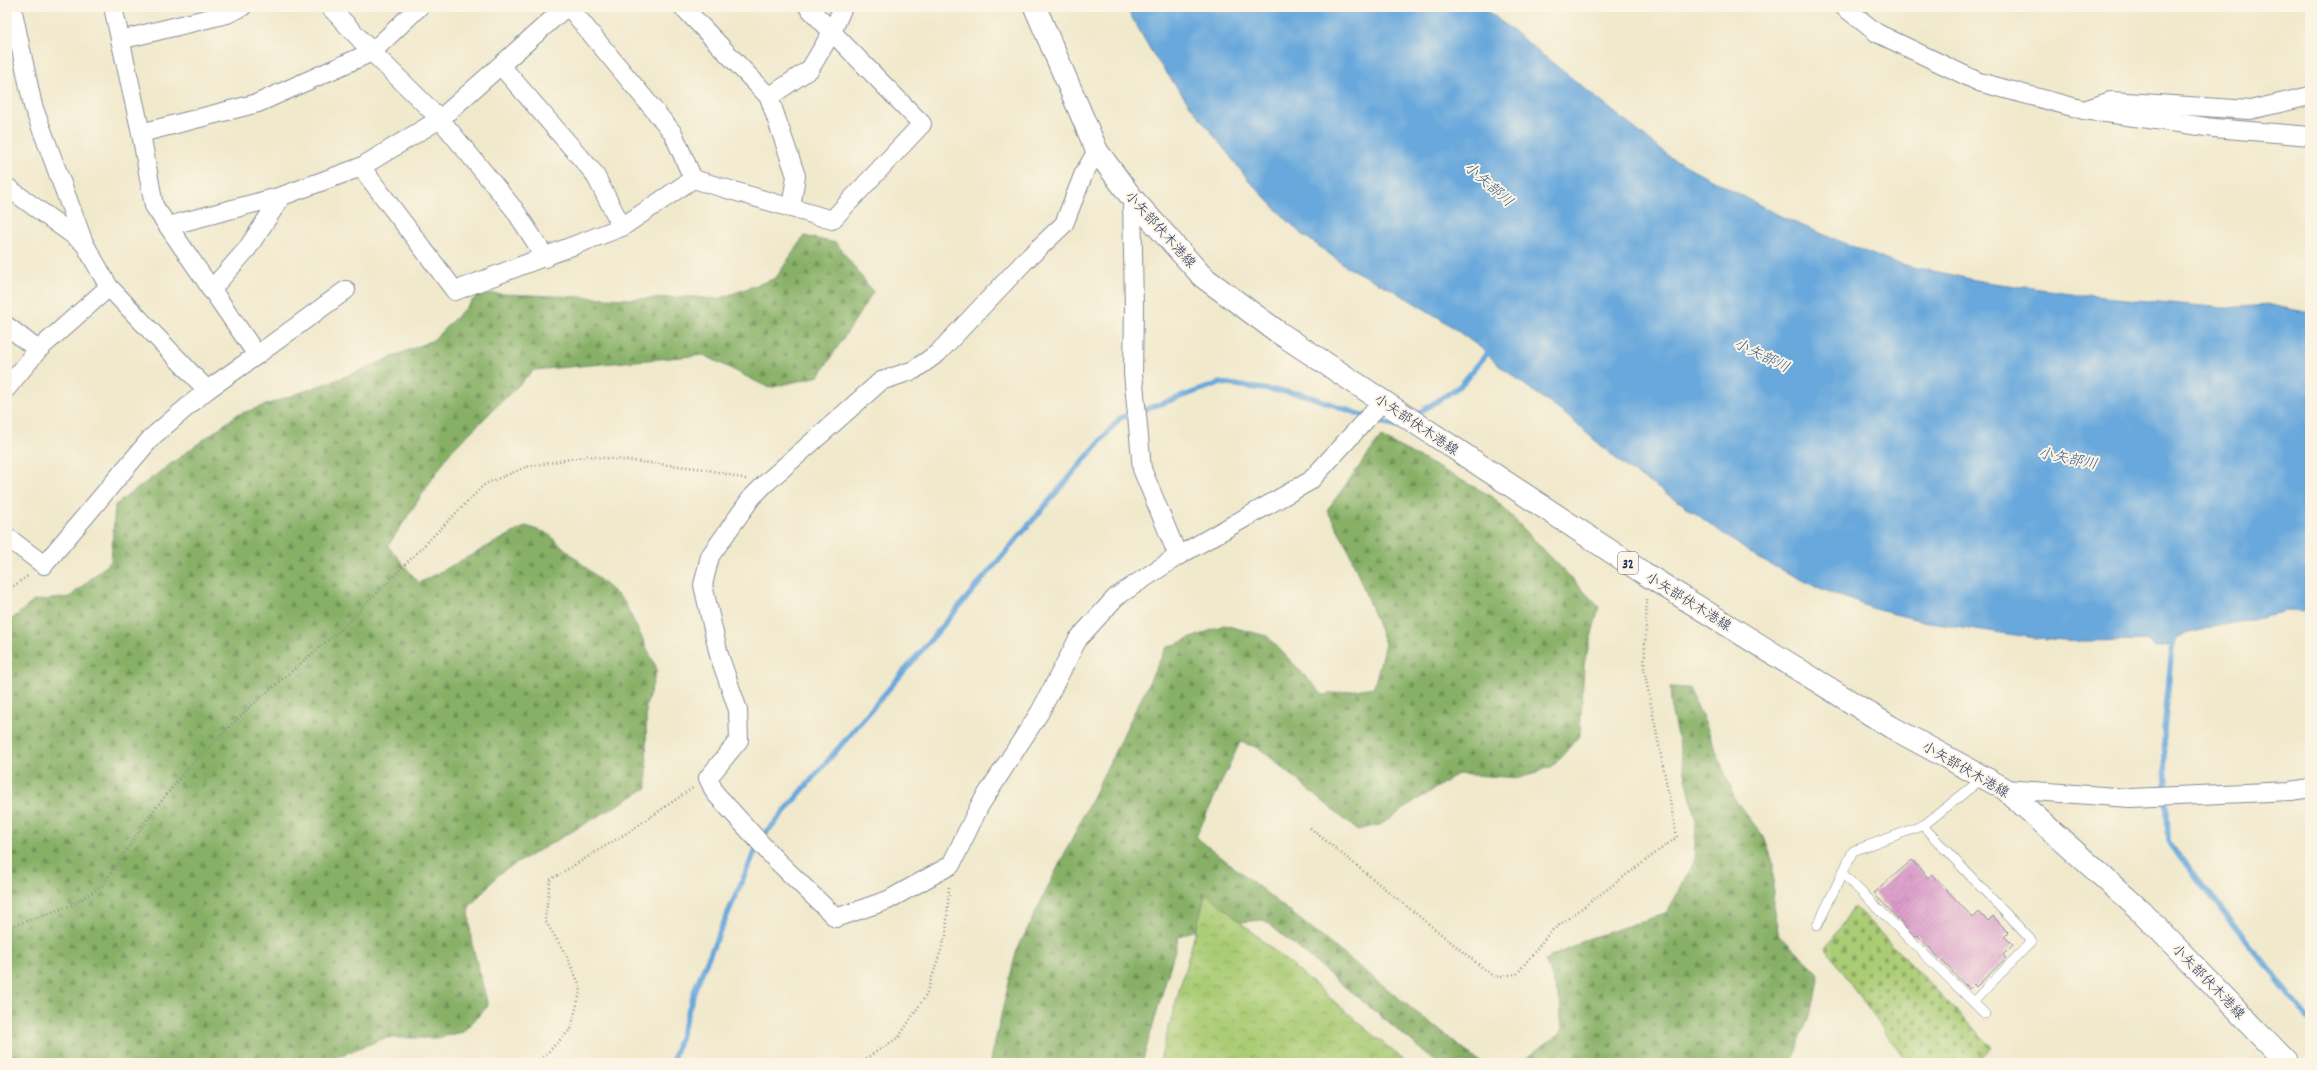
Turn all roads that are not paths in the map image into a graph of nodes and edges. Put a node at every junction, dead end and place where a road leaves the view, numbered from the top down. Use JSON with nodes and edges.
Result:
{"nodes":[{"id":1,"x":12,"y":7,"type":"edge"},
{"id":2,"x":113,"y":7,"type":"edge"},
{"id":3,"x":242,"y":7,"type":"edge"},
{"id":4,"x":330,"y":7,"type":"edge"},
{"id":5,"x":420,"y":7,"type":"edge"},
{"id":6,"x":568,"y":7,"type":"edge"},
{"id":7,"x":683,"y":7,"type":"edge"},
{"id":8,"x":808,"y":7,"type":"edge"},
{"id":9,"x":843,"y":7,"type":"edge"},
{"id":10,"x":1035,"y":7,"type":"edge"},
{"id":11,"x":1844,"y":7,"type":"edge"},
{"id":12,"x":832,"y":32,"type":"junction"},
{"id":13,"x":120,"y":40,"type":"junction"},
{"id":14,"x":372,"y":52,"type":"junction"},
{"id":15,"x":501,"y":66,"type":"junction"},
{"id":16,"x":2310,"y":96,"type":"edge"},
{"id":17,"x":769,"y":97,"type":"junction"},
{"id":18,"x":2084,"y":110,"type":"junction"},
{"id":19,"x":440,"y":119,"type":"junction"},
{"id":20,"x":142,"y":133,"type":"junction"},
{"id":21,"x":2310,"y":136,"type":"edge"},
{"id":22,"x":1097,"y":151,"type":"junction"},
{"id":23,"x":361,"y":167,"type":"junction"},
{"id":24,"x":693,"y":179,"type":"junction"},
{"id":25,"x":7,"y":187,"type":"edge"},
{"id":26,"x":282,"y":196,"type":"junction"},
{"id":27,"x":1132,"y":198,"type":"junction"},
{"id":28,"x":791,"y":208,"type":"junction"},
{"id":29,"x":168,"y":226,"type":"junction"},
{"id":30,"x":622,"y":227,"type":"junction"},
{"id":31,"x":84,"y":243,"type":"junction"},
{"id":32,"x":546,"y":258,"type":"junction"},
{"id":33,"x":109,"y":287,"type":"junction"},
{"id":34,"x":211,"y":290,"type":"junction"},
{"id":35,"x":346,"y":290,"type":"dead end"},
{"id":36,"x":7,"y":326,"type":"edge"},
{"id":37,"x":38,"y":350,"type":"junction"},
{"id":38,"x":257,"y":355,"type":"junction"},
{"id":39,"x":7,"y":388,"type":"edge"},
{"id":40,"x":207,"y":390,"type":"junction"},
{"id":41,"x":1383,"y":401,"type":"junction"},
{"id":42,"x":7,"y":537,"type":"edge"},
{"id":43,"x":1178,"y":556,"type":"junction"},
{"id":44,"x":1984,"y":778,"type":"junction"},
{"id":45,"x":2310,"y":788,"type":"edge"},
{"id":46,"x":2004,"y":789,"type":"junction"},
{"id":47,"x":1922,"y":826,"type":"junction"},
{"id":48,"x":1842,"y":874,"type":"junction"},
{"id":49,"x":1817,"y":926,"type":"dead end"},
{"id":50,"x":1973,"y":1002,"type":"junction"},
{"id":51,"x":1985,"y":1014,"type":"dead end"},
{"id":52,"x":2288,"y":1063,"type":"edge"}],
"edges":[{"from":1,"to":31,"type":"street"},
{"from":2,"to":13,"type":"street"},
{"from":3,"to":13,"type":"street"},
{"from":4,"to":14,"type":"street"},
{"from":5,"to":14,"type":"street"},
{"from":6,"to":15,"type":"street"},
{"from":6,"to":24,"type":"street"},
{"from":7,"to":17,"type":"street"},
{"from":8,"to":12,"type":"street"},
{"from":9,"to":12,"type":"street"},
{"from":10,"to":22,"type":"main road","name":"小矢部伏木港線","number":"32"},
{"from":11,"to":18,"type":"street"},
{"from":12,"to":17,"type":"street"},
{"from":12,"to":28,"type":"street"},
{"from":13,"to":20,"type":"street"},
{"from":14,"to":19,"type":"street"},
{"from":14,"to":20,"type":"street"},
{"from":15,"to":19,"type":"street"},
{"from":15,"to":30,"type":"street"},
{"from":16,"to":18,"type":"street"},
{"from":17,"to":28,"type":"street"},
{"from":18,"to":21,"type":"street"},
{"from":19,"to":23,"type":"street"},
{"from":19,"to":32,"type":"street"},
{"from":20,"to":29,"type":"street"},
{"from":22,"to":27,"type":"main road","name":"小矢部伏木港線","number":"32"},
{"from":22,"to":43,"type":"street"},
{"from":23,"to":26,"type":"street"},
{"from":23,"to":32,"type":"street"},
{"from":24,"to":28,"type":"street"},
{"from":24,"to":30,"type":"street"},
{"from":25,"to":31,"type":"street"},
{"from":26,"to":29,"type":"street"},
{"from":26,"to":34,"type":"street"},
{"from":27,"to":41,"type":"main road","name":"小矢部伏木港線","number":"32"},
{"from":27,"to":43,"type":"street"},
{"from":29,"to":34,"type":"street"},
{"from":30,"to":32,"type":"street"},
{"from":31,"to":33,"type":"street"},
{"from":33,"to":37,"type":"street"},
{"from":33,"to":40,"type":"street"},
{"from":34,"to":38,"type":"street"},
{"from":35,"to":38,"type":"street"},
{"from":36,"to":37,"type":"street"},
{"from":37,"to":39,"type":"street"},
{"from":38,"to":40,"type":"street"},
{"from":40,"to":42,"type":"street"},
{"from":41,"to":43,"type":"street"},
{"from":41,"to":44,"type":"main road","name":"小矢部伏木港線","number":"32"},
{"from":44,"to":46,"type":"main road","name":"小矢部伏木港線","number":"32"},
{"from":44,"to":47,"type":"lane"},
{"from":45,"to":46,"type":"street"},
{"from":46,"to":52,"type":"main road","name":"小矢部伏木港線","number":"32"},
{"from":47,"to":48,"type":"lane"},
{"from":47,"to":50,"type":"lane"},
{"from":48,"to":49,"type":"lane"},
{"from":48,"to":50,"type":"lane"},
{"from":50,"to":51,"type":"lane"}]}
